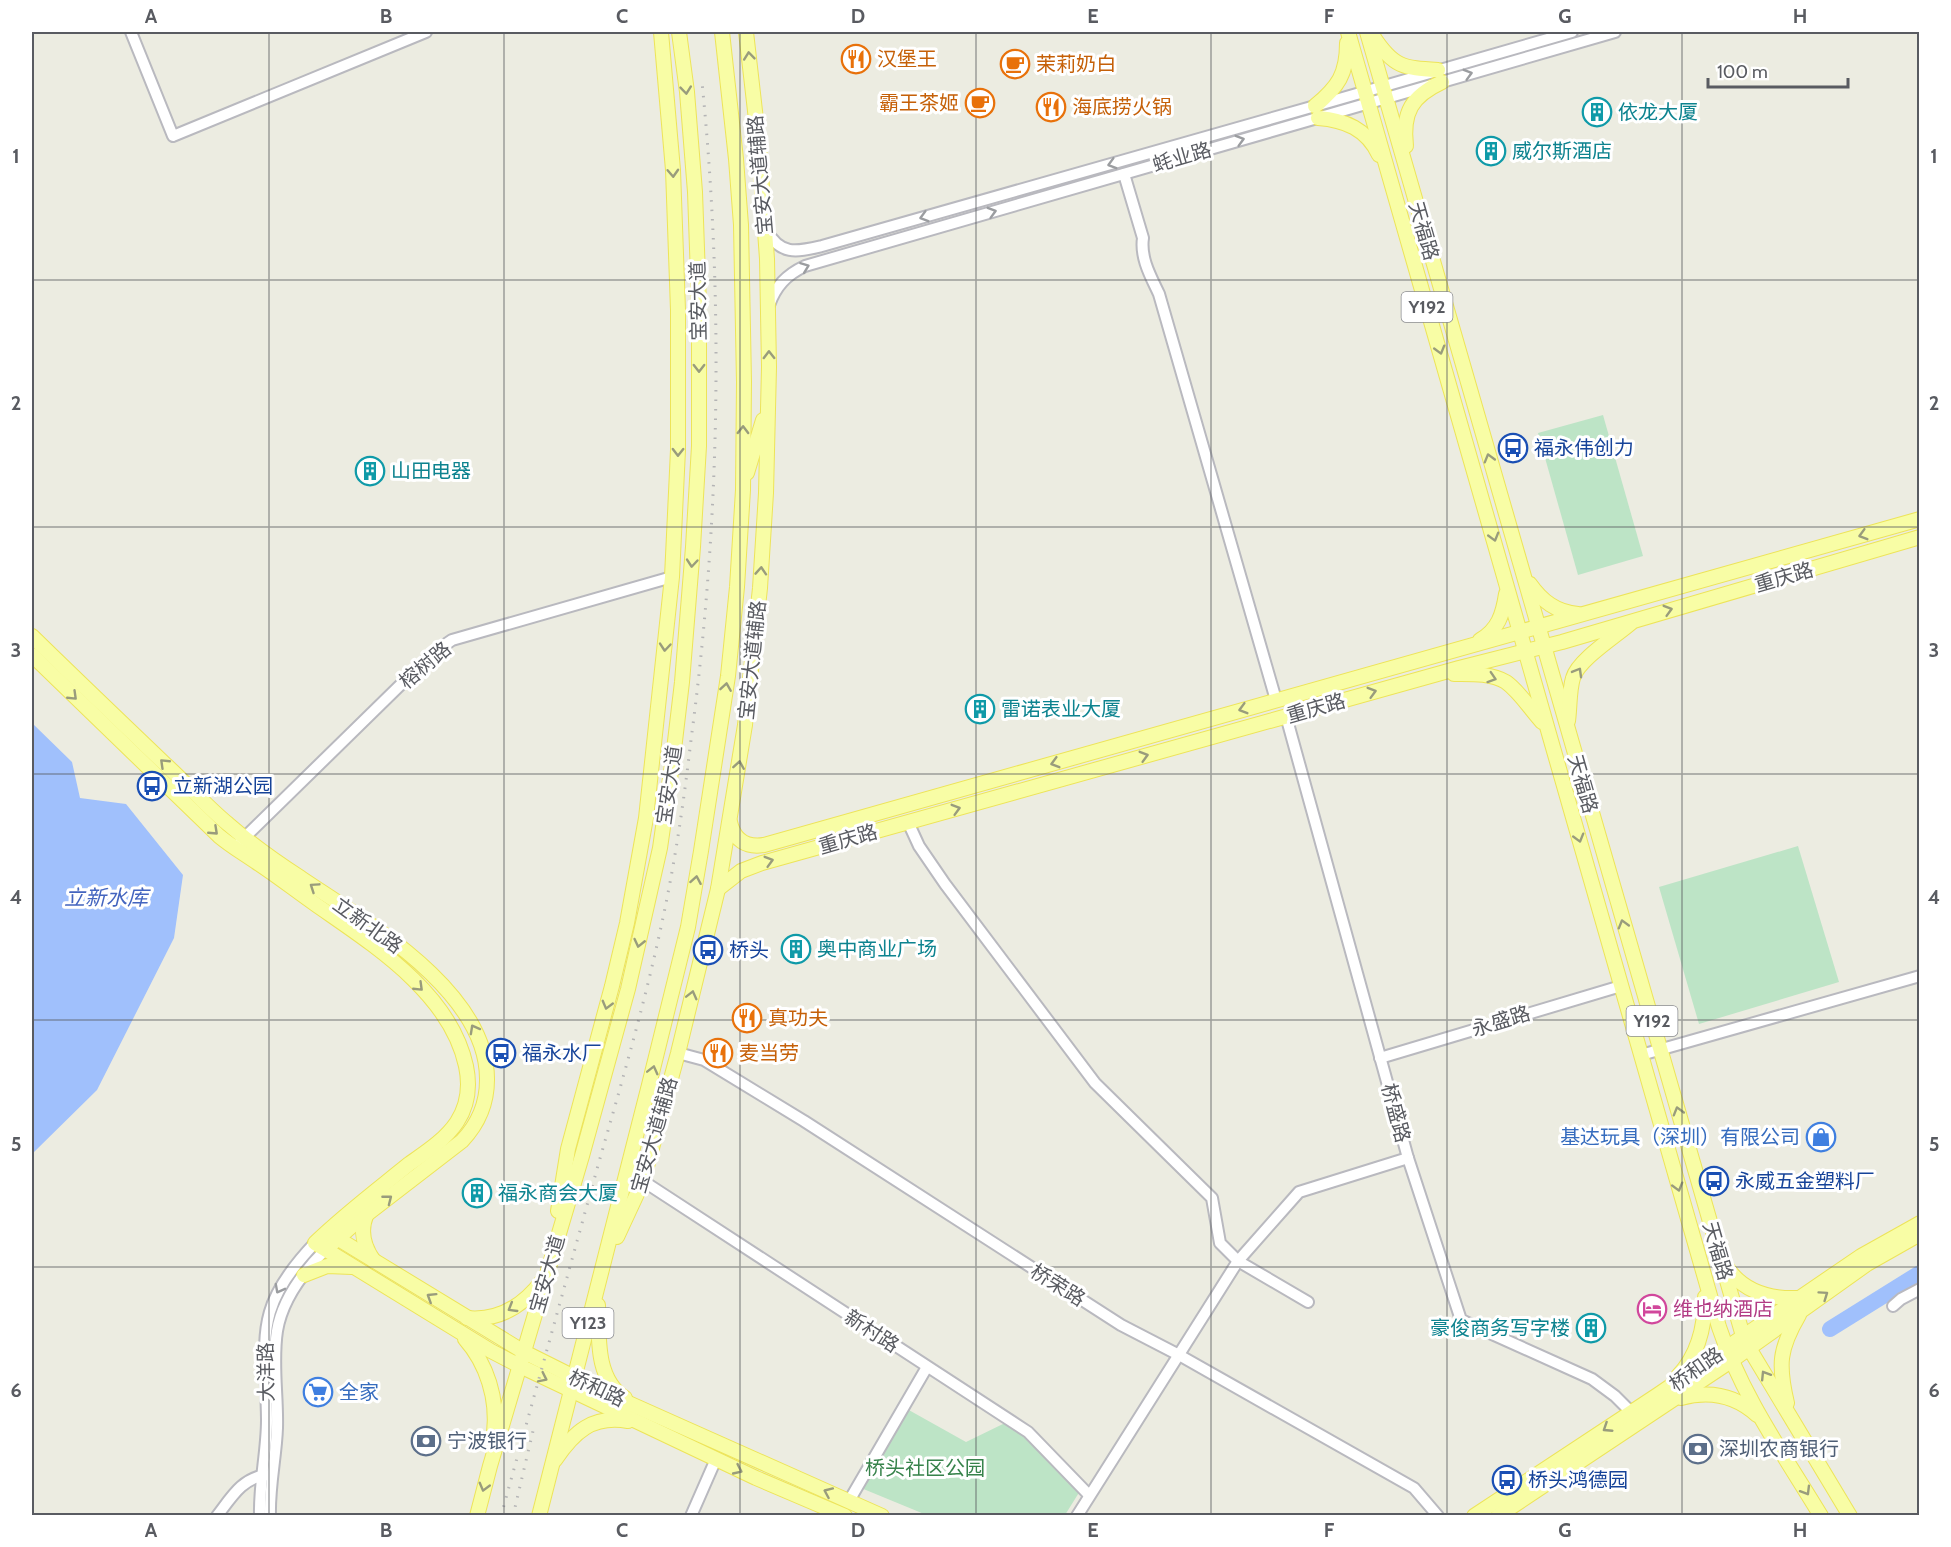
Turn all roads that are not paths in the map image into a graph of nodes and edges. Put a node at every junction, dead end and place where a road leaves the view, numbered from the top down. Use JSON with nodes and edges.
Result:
{"nodes":[{"id":1,"x":131,"y":32,"type":"edge"},
{"id":2,"x":426,"y":32,"type":"edge"},
{"id":3,"x":661,"y":32,"type":"edge"},
{"id":4,"x":679,"y":32,"type":"edge"},
{"id":5,"x":722,"y":32,"type":"edge"},
{"id":6,"x":746,"y":32,"type":"edge"},
{"id":7,"x":1347,"y":32,"type":"edge"},
{"id":8,"x":1369,"y":32,"type":"edge"},
{"id":9,"x":1572,"y":32,"type":"edge"},
{"id":10,"x":1615,"y":32,"type":"edge"},
{"id":11,"x":1440,"y":76,"type":"junction"},
{"id":12,"x":1384,"y":92,"type":"junction"},
{"id":13,"x":1367,"y":97,"type":"junction"},
{"id":14,"x":1316,"y":112,"type":"junction"},
{"id":15,"x":1124,"y":174,"type":"junction"},
{"id":16,"x":1408,"y":175,"type":"junction"},
{"id":17,"x":1391,"y":182,"type":"junction"},
{"id":18,"x":765,"y":229,"type":"junction"},
{"id":19,"x":768,"y":308,"type":"junction"},
{"id":20,"x":769,"y":401,"type":"junction"},
{"id":21,"x":742,"y":490,"type":"junction"},
{"id":22,"x":1920,"y":519,"type":"edge"},
{"id":23,"x":1920,"y":537,"type":"edge"},
{"id":24,"x":1524,"y":575,"type":"junction"},
{"id":25,"x":672,"y":577,"type":"junction"},
{"id":26,"x":1506,"y":583,"type":"junction"},
{"id":27,"x":1586,"y":614,"type":"junction"},
{"id":28,"x":1634,"y":620,"type":"junction"},
{"id":29,"x":1540,"y":626,"type":"junction"},
{"id":30,"x":1519,"y":632,"type":"junction"},
{"id":31,"x":32,"y":636,"type":"edge"},
{"id":32,"x":1545,"y":647,"type":"junction"},
{"id":33,"x":1461,"y":648,"type":"junction"},
{"id":34,"x":1524,"y":651,"type":"junction"},
{"id":35,"x":32,"y":655,"type":"edge"},
{"id":36,"x":1434,"y":675,"type":"junction"},
{"id":37,"x":1276,"y":700,"type":"junction"},
{"id":38,"x":1286,"y":716,"type":"junction"},
{"id":39,"x":1548,"y":727,"type":"junction"},
{"id":40,"x":1567,"y":729,"type":"junction"},
{"id":41,"x":730,"y":822,"type":"junction"},
{"id":42,"x":908,"y":822,"type":"junction"},
{"id":43,"x":831,"y":826,"type":"junction"},
{"id":44,"x":244,"y":837,"type":"junction"},
{"id":45,"x":835,"y":843,"type":"junction"},
{"id":46,"x":234,"y":849,"type":"junction"},
{"id":47,"x":718,"y":889,"type":"junction"},
{"id":48,"x":1920,"y":976,"type":"edge"},
{"id":49,"x":1621,"y":986,"type":"junction"},
{"id":50,"x":1660,"y":1049,"type":"junction"},
{"id":51,"x":678,"y":1053,"type":"junction"},
{"id":52,"x":1641,"y":1055,"type":"junction"},
{"id":53,"x":1380,"y":1058,"type":"junction"},
{"id":54,"x":1408,"y":1158,"type":"junction"},
{"id":55,"x":643,"y":1181,"type":"junction"},
{"id":56,"x":366,"y":1215,"type":"junction"},
{"id":57,"x":1920,"y":1223,"type":"edge"},
{"id":58,"x":1920,"y":1234,"type":"edge"},
{"id":59,"x":332,"y":1235,"type":"junction"},
{"id":60,"x":321,"y":1246,"type":"junction"},
{"id":61,"x":553,"y":1251,"type":"junction"},
{"id":62,"x":1720,"y":1258,"type":"junction"},
{"id":63,"x":1238,"y":1261,"type":"junction"},
{"id":64,"x":375,"y":1262,"type":"junction"},
{"id":65,"x":358,"y":1269,"type":"junction"},
{"id":66,"x":602,"y":1269,"type":"junction"},
{"id":67,"x":547,"y":1274,"type":"junction"},
{"id":68,"x":304,"y":1275,"type":"junction"},
{"id":69,"x":1705,"y":1283,"type":"junction"},
{"id":70,"x":597,"y":1289,"type":"junction"},
{"id":71,"x":1920,"y":1289,"type":"edge"},
{"id":72,"x":1308,"y":1302,"type":"dead end"},
{"id":73,"x":1800,"y":1304,"type":"junction"},
{"id":74,"x":1893,"y":1306,"type":"dead end"},
{"id":75,"x":465,"y":1317,"type":"junction"},
{"id":76,"x":455,"y":1329,"type":"junction"},
{"id":77,"x":1746,"y":1342,"type":"junction"},
{"id":78,"x":524,"y":1352,"type":"junction"},
{"id":79,"x":1729,"y":1354,"type":"junction"},
{"id":80,"x":1179,"y":1355,"type":"junction"},
{"id":81,"x":520,"y":1366,"type":"junction"},
{"id":82,"x":927,"y":1367,"type":"junction"},
{"id":83,"x":572,"y":1384,"type":"junction"},
{"id":84,"x":1664,"y":1399,"type":"junction"},
{"id":85,"x":639,"y":1407,"type":"junction"},
{"id":86,"x":1631,"y":1412,"type":"junction"},
{"id":87,"x":1789,"y":1414,"type":"junction"},
{"id":88,"x":638,"y":1422,"type":"junction"},
{"id":89,"x":1765,"y":1423,"type":"junction"},
{"id":90,"x":716,"y":1459,"type":"junction"},
{"id":91,"x":490,"y":1466,"type":"junction"},
{"id":92,"x":551,"y":1467,"type":"junction"},
{"id":93,"x":267,"y":1475,"type":"junction"},
{"id":94,"x":1089,"y":1495,"type":"junction"},
{"id":95,"x":849,"y":1502,"type":"junction"},
{"id":96,"x":477,"y":1513,"type":"edge"},
{"id":97,"x":217,"y":1515,"type":"edge"},
{"id":98,"x":260,"y":1515,"type":"edge"},
{"id":99,"x":270,"y":1515,"type":"edge"},
{"id":100,"x":539,"y":1515,"type":"edge"},
{"id":101,"x":691,"y":1515,"type":"edge"},
{"id":102,"x":844,"y":1515,"type":"edge"},
{"id":103,"x":882,"y":1515,"type":"edge"},
{"id":104,"x":1077,"y":1515,"type":"edge"},
{"id":105,"x":1438,"y":1515,"type":"edge"},
{"id":106,"x":1474,"y":1515,"type":"edge"},
{"id":107,"x":1498,"y":1515,"type":"edge"},
{"id":108,"x":1821,"y":1515,"type":"edge"},
{"id":109,"x":1850,"y":1515,"type":"edge"}],
"edges":[{"from":1,"to":2,"type":"street"},
{"from":3,"to":25,"type":"main road","one_way":true},
{"from":4,"to":61,"type":"main road","name":"宝安大道","one_way":true},
{"from":21,"to":5,"type":"main road","one_way":true},
{"from":18,"to":6,"type":"main road","name":"宝安大道辅路","one_way":true},
{"from":7,"to":13,"type":"main road","name":"天福路","number":"Y192"},
{"from":7,"to":14,"type":"main road"},
{"from":8,"to":11,"type":"main road"},
{"from":8,"to":12,"type":"main road","name":"天福路","number":"Y192"},
{"from":9,"to":11,"type":"street","name":"蚝业路"},
{"from":11,"to":10,"type":"street","name":"蚝业路","one_way":true},
{"from":11,"to":12,"type":"street","name":"蚝业路"},
{"from":11,"to":16,"type":"main road"},
{"from":12,"to":13,"type":"street","name":"蚝业路"},
{"from":12,"to":16,"type":"main road","name":"天福路","number":"Y192"},
{"from":13,"to":14,"type":"street","name":"蚝业路"},
{"from":13,"to":17,"type":"main road","name":"天福路","number":"Y192"},
{"from":15,"to":14,"type":"street","name":"蚝业路","one_way":true},
{"from":14,"to":17,"type":"main road"},
{"from":14,"to":18,"type":"street","name":"蚝业路","one_way":true},
{"from":19,"to":15,"type":"street","name":"蚝业路","one_way":true},
{"from":15,"to":37,"type":"street"},
{"from":24,"to":16,"type":"main road","name":"天福路","number":"Y192","one_way":true},
{"from":17,"to":26,"type":"main road","name":"天福路","number":"Y192","one_way":true},
{"from":18,"to":19,"type":"main road","name":"宝安大道辅路"},
{"from":20,"to":19,"type":"main road","name":"宝安大道辅路","one_way":true},
{"from":20,"to":21,"type":"main road"},
{"from":41,"to":20,"type":"main road","name":"宝安大道辅路","one_way":true},
{"from":66,"to":21,"type":"main road","one_way":true},
{"from":22,"to":27,"type":"main road","name":"重庆路","one_way":true},
{"from":28,"to":23,"type":"main road","name":"重庆路","one_way":true},
{"from":24,"to":27,"type":"main road","number":"Y192"},
{"from":24,"to":29,"type":"main road","name":"天福路","number":"Y192"},
{"from":25,"to":44,"type":"street","name":"榕树路"},
{"from":25,"to":61,"type":"main road","one_way":true},
{"from":26,"to":30,"type":"main road","name":"天福路","number":"Y192"},
{"from":26,"to":33,"type":"main road"},
{"from":27,"to":29,"type":"main road","name":"重庆路"},
{"from":28,"to":32,"type":"main road","name":"重庆路"},
{"from":40,"to":28,"type":"main road","one_way":true},
{"from":29,"to":30,"type":"main road","name":"重庆路"},
{"from":29,"to":32,"type":"main road","name":"天福路","number":"Y192"},
{"from":30,"to":33,"type":"main road","name":"重庆路"},
{"from":30,"to":34,"type":"main road","name":"天福路","number":"Y192"},
{"from":44,"to":31,"type":"main road","name":"立新北路","one_way":true},
{"from":32,"to":34,"type":"main road","name":"重庆路"},
{"from":32,"to":40,"type":"main road","name":"天福路","number":"Y192"},
{"from":33,"to":37,"type":"main road","name":"重庆路"},
{"from":34,"to":36,"type":"main road","name":"重庆路"},
{"from":34,"to":39,"type":"main road","name":"天福路","number":"Y192"},
{"from":35,"to":46,"type":"main road","name":"立新北路","one_way":true},
{"from":38,"to":36,"type":"main road","name":"重庆路","one_way":true},
{"from":36,"to":39,"type":"main road","one_way":true},
{"from":37,"to":43,"type":"main road","name":"重庆路","one_way":true},
{"from":42,"to":38,"type":"main road","name":"重庆路","one_way":true},
{"from":38,"to":53,"type":"street","name":"桥盛路"},
{"from":39,"to":49,"type":"main road","name":"天福路","number":"Y192","one_way":true},
{"from":50,"to":40,"type":"main road","name":"天福路","number":"Y192","one_way":true},
{"from":41,"to":43,"type":"main road","name":"重庆路"},
{"from":41,"to":47,"type":"main road","name":"宝安大道辅路","number":"Y123"},
{"from":42,"to":45,"type":"main road","name":"重庆路"},
{"from":42,"to":63,"type":"street"},
{"from":43,"to":45,"type":"main road"},
{"from":44,"to":46,"type":"street","name":"榕树路"},
{"from":56,"to":44,"type":"main road","name":"立新北路","one_way":true},
{"from":47,"to":45,"type":"main road","name":"重庆路","one_way":true},
{"from":46,"to":59,"type":"main road","name":"立新北路","one_way":true},
{"from":51,"to":47,"type":"main road","name":"宝安大道辅路","number":"Y123","one_way":true},
{"from":48,"to":50,"type":"street"},
{"from":49,"to":52,"type":"main road","name":"天福路","number":"Y192"},
{"from":49,"to":53,"type":"street","name":"永盛路"},
{"from":50,"to":52,"type":"street"},
{"from":62,"to":50,"type":"main road","name":"天福路","number":"Y192","one_way":true},
{"from":51,"to":55,"type":"main road","name":"宝安大道辅路","number":"Y123"},
{"from":51,"to":80,"type":"street","name":"桥荣路"},
{"from":52,"to":69,"type":"main road","name":"天福路","number":"Y192","one_way":true},
{"from":53,"to":54,"type":"street","name":"桥盛路"},
{"from":54,"to":63,"type":"street"},
{"from":54,"to":86,"type":"street","name":"桥盛路"},
{"from":55,"to":66,"type":"main road","name":"宝安大道辅路","number":"Y123"},
{"from":55,"to":82,"type":"street","name":"新村路"},
{"from":56,"to":59,"type":"main road","name":"立新北路"},
{"from":56,"to":64,"type":"main road"},
{"from":57,"to":73,"type":"main road","name":"桥和路"},
{"from":73,"to":58,"type":"main road","name":"桥和路","one_way":true},
{"from":59,"to":60,"type":"main road","name":"立新北路"},
{"from":59,"to":64,"type":"main road","name":"桥和路"},
{"from":60,"to":65,"type":"main road","name":"桥和路"},
{"from":60,"to":68,"type":"street","name":"大洋路"},
{"from":60,"to":93,"type":"street","name":"大洋路","one_way":true},
{"from":61,"to":67,"type":"main road","name":"宝安大道"},
{"from":62,"to":73,"type":"main road"},
{"from":62,"to":77,"type":"main road","name":"天福路","number":"Y192"},
{"from":63,"to":72,"type":"street"},
{"from":63,"to":80,"type":"street"},
{"from":75,"to":64,"type":"main road","name":"桥和路","one_way":true},
{"from":65,"to":68,"type":"main road"},
{"from":65,"to":76,"type":"main road","name":"桥和路"},
{"from":66,"to":70,"type":"main road","number":"Y123"},
{"from":67,"to":75,"type":"main road","one_way":true},
{"from":67,"to":78,"type":"main road","name":"宝安大道"},
{"from":68,"to":93,"type":"street","name":"大洋路"},
{"from":69,"to":79,"type":"main road","name":"天福路","number":"Y192"},
{"from":69,"to":84,"type":"main road"},
{"from":70,"to":83,"type":"main road","number":"Y123"},
{"from":70,"to":85,"type":"main road"},
{"from":71,"to":74,"type":"street"},
{"from":73,"to":77,"type":"main road","name":"桥和路"},
{"from":73,"to":87,"type":"main road"},
{"from":75,"to":78,"type":"main road","name":"桥和路"},
{"from":76,"to":81,"type":"main road","name":"桥和路"},
{"from":76,"to":91,"type":"main road"},
{"from":77,"to":79,"type":"main road","name":"桥和路"},
{"from":87,"to":77,"type":"main road","name":"天福路","one_way":true},
{"from":78,"to":81,"type":"main road","name":"宝安大道"},
{"from":78,"to":83,"type":"main road","name":"桥和路"},
{"from":79,"to":84,"type":"main road","name":"桥和路"},
{"from":79,"to":89,"type":"main road","name":"天福路"},
{"from":80,"to":94,"type":"street"},
{"from":80,"to":105,"type":"street","name":"桥荣路"},
{"from":81,"to":83,"type":"main road","name":"桥和路","one_way":true},
{"from":81,"to":91,"type":"main road","name":"宝安大道"},
{"from":82,"to":94,"type":"street","name":"新村路"},
{"from":82,"to":95,"type":"street"},
{"from":83,"to":85,"type":"main road","name":"桥和路"},
{"from":83,"to":88,"type":"main road","name":"桥和路"},
{"from":83,"to":92,"type":"main road"},
{"from":84,"to":86,"type":"main road","name":"桥和路"},
{"from":84,"to":89,"type":"main road"},
{"from":84,"to":107,"type":"main road","name":"桥和路"},
{"from":95,"to":85,"type":"main road","name":"桥和路","one_way":true},
{"from":86,"to":106,"type":"main road","name":"桥和路","one_way":true},
{"from":87,"to":109,"type":"main road","name":"天福路"},
{"from":88,"to":90,"type":"main road","name":"桥和路"},
{"from":88,"to":92,"type":"main road"},
{"from":89,"to":108,"type":"main road","name":"天福路","one_way":true},
{"from":90,"to":101,"type":"street"},
{"from":90,"to":102,"type":"main road","name":"桥和路","one_way":true},
{"from":91,"to":96,"type":"main road","name":"宝安大道","one_way":true},
{"from":92,"to":100,"type":"main road"},
{"from":93,"to":97,"type":"street"},
{"from":93,"to":98,"type":"street","name":"大洋路"},
{"from":93,"to":99,"type":"street","name":"大洋路"},
{"from":94,"to":104,"type":"street"},
{"from":95,"to":103,"type":"main road","name":"桥和路"}]}
